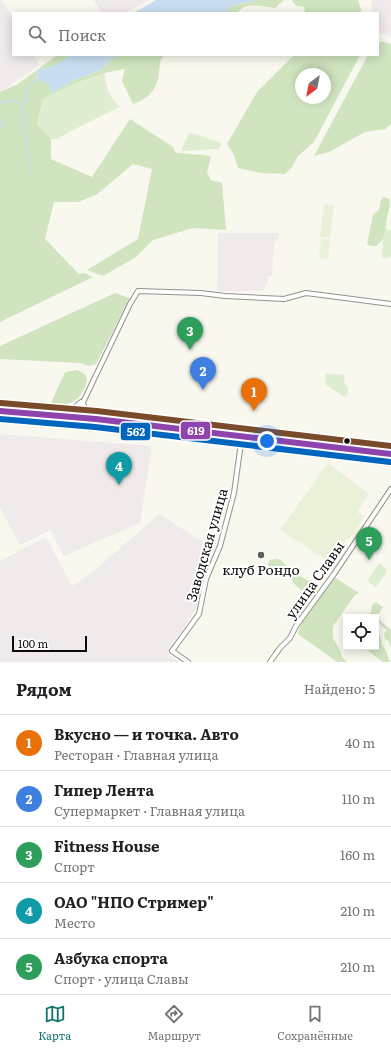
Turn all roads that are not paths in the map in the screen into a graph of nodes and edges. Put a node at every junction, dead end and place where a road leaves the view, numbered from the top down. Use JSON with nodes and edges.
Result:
{"nodes":[{"id":1,"x":391,"y":304,"type":"edge"},
{"id":2,"x":86,"y":397,"type":"junction"},
{"id":3,"x":83,"y":403,"type":"junction"},
{"id":4,"x":0,"y":410,"type":"edge"},
{"id":5,"x":48,"y":414,"type":"junction"},
{"id":6,"x":76,"y":417,"type":"junction"},
{"id":7,"x":96,"y":419,"type":"junction"},
{"id":8,"x":242,"y":436,"type":"junction"},
{"id":9,"x":391,"y":454,"type":"edge"},
{"id":10,"x":391,"y":489,"type":"edge"},
{"id":11,"x":188,"y":662,"type":"edge"},
{"id":12,"x":270,"y":662,"type":"edge"}],
"edges":[{"from":1,"to":2,"type":"street"},
{"from":2,"to":3,"type":"street"},
{"from":2,"to":5,"type":"street"},
{"from":3,"to":6,"type":"street"},
{"from":3,"to":7,"type":"street"},
{"from":4,"to":5,"type":"main road"},
{"from":5,"to":6,"type":"main road"},
{"from":6,"to":7,"type":"main road"},
{"from":7,"to":8,"type":"main road"},
{"from":8,"to":9,"type":"main road"},
{"from":8,"to":11,"type":"street","name":"Заводская улица"},
{"from":10,"to":12,"type":"street","name":"улица Славы"}]}
